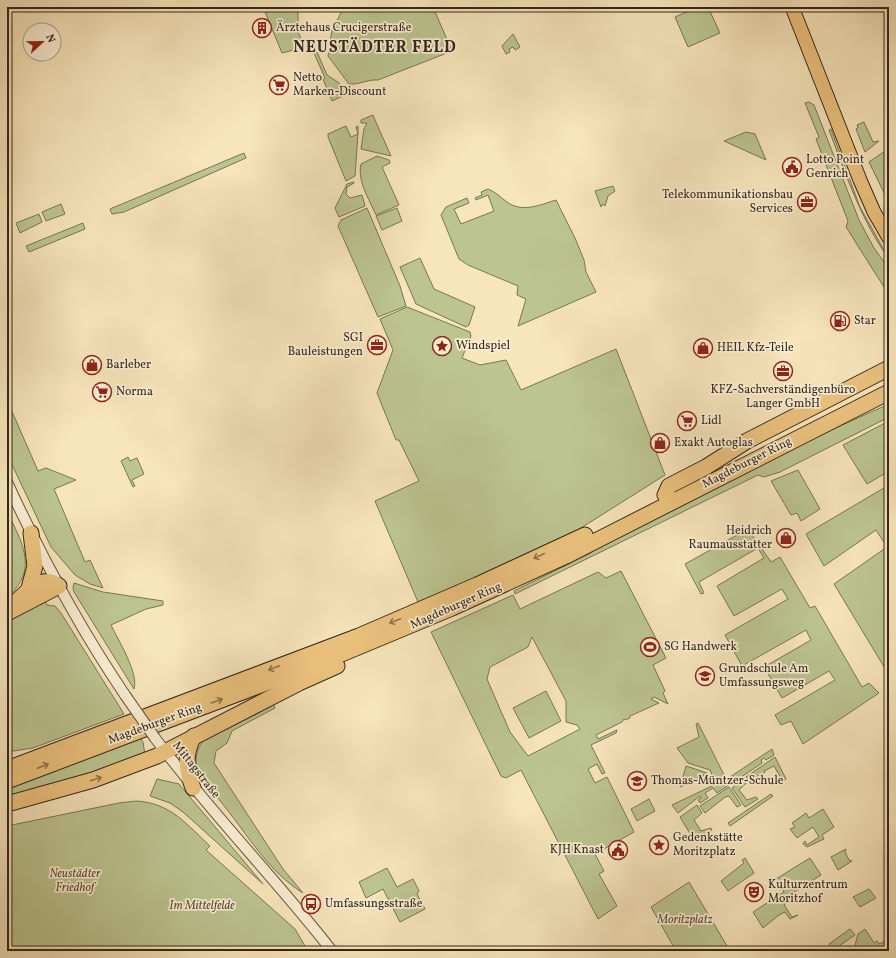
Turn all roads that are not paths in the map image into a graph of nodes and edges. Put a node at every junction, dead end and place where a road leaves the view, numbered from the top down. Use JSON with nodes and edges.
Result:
{"nodes":[{"id":1,"x":792,"y":7,"type":"edge"},
{"id":2,"x":889,"y":238,"type":"edge"},
{"id":3,"x":889,"y":368,"type":"edge"},
{"id":4,"x":888,"y":390,"type":"edge"},
{"id":5,"x":7,"y":482,"type":"edge"},
{"id":6,"x":665,"y":495,"type":"junction"},
{"id":7,"x":31,"y":533,"type":"junction"},
{"id":8,"x":59,"y":586,"type":"junction"},
{"id":9,"x":28,"y":592,"type":"junction"},
{"id":10,"x":452,"y":608,"type":"junction"},
{"id":11,"x":7,"y":612,"type":"edge"},
{"id":12,"x":92,"y":735,"type":"junction"},
{"id":13,"x":194,"y":736,"type":"junction"},
{"id":14,"x":165,"y":752,"type":"junction"},
{"id":15,"x":7,"y":756,"type":"edge"},
{"id":16,"x":7,"y":769,"type":"edge"},
{"id":17,"x":7,"y":781,"type":"edge"},
{"id":18,"x":193,"y":788,"type":"junction"},
{"id":19,"x":7,"y":804,"type":"edge"},
{"id":20,"x":332,"y":951,"type":"edge"}],
"edges":[{"from":1,"to":2,"type":"main road"},
{"from":3,"to":6,"type":"highway"},
{"from":4,"to":6,"type":"highway","name":"Magdeburger Ring"},
{"from":4,"to":10,"type":"highway","name":"Magdeburger Ring"},
{"from":5,"to":7,"type":"street","name":"Mittagstraße"},
{"from":6,"to":12,"type":"highway","name":"Magdeburger Ring","one_way":true},
{"from":7,"to":8,"type":"street","name":"Mittagstraße"},
{"from":7,"to":9,"type":"highway"},
{"from":8,"to":9,"type":"highway"},
{"from":8,"to":11,"type":"highway"},
{"from":8,"to":14,"type":"street","name":"Mittagstraße","bridge":true},
{"from":9,"to":11,"type":"highway"},
{"from":10,"to":13,"type":"highway"},
{"from":17,"to":10,"type":"highway","name":"Magdeburger Ring","one_way":true},
{"from":12,"to":15,"type":"highway"},
{"from":12,"to":16,"type":"highway","name":"Magdeburger Ring"},
{"from":13,"to":14,"type":"highway"},
{"from":13,"to":18,"type":"highway"},
{"from":14,"to":18,"type":"street","name":"Mittagstraße"},
{"from":19,"to":14,"type":"highway","one_way":true},
{"from":18,"to":20,"type":"street","name":"Mittagstraße"}]}
